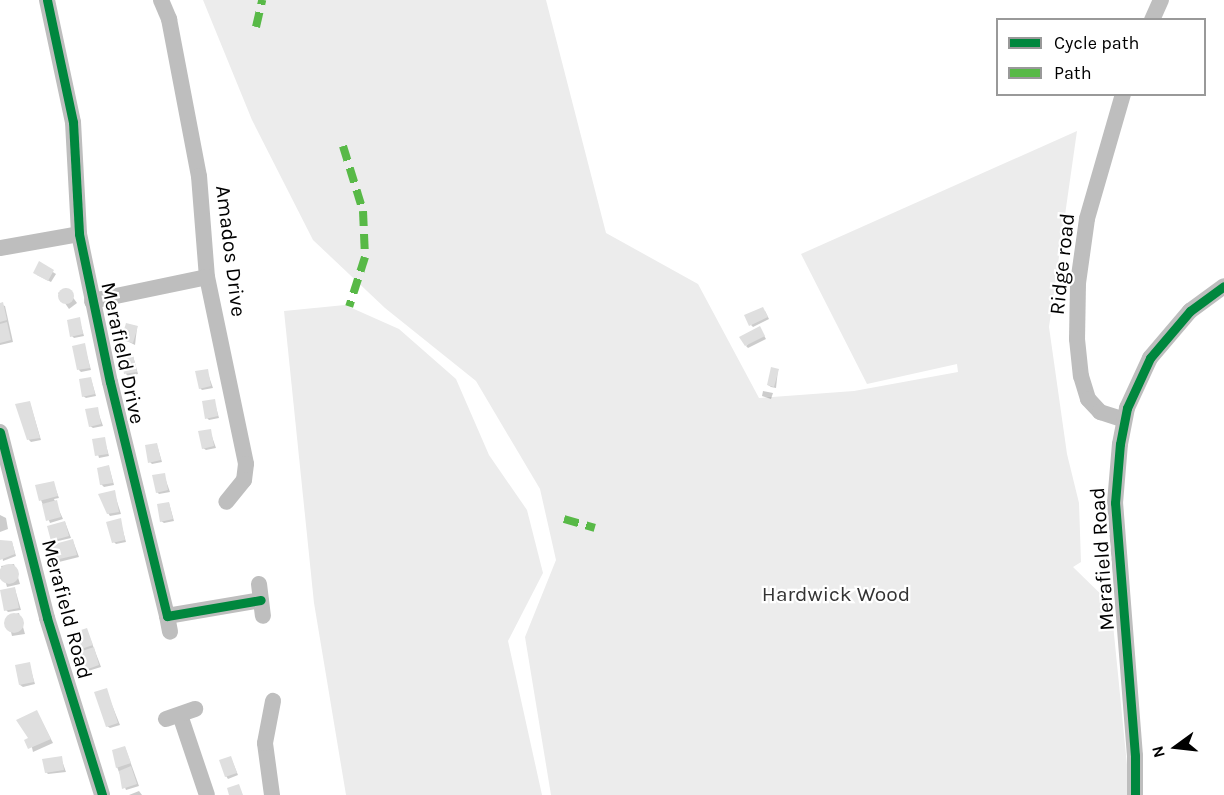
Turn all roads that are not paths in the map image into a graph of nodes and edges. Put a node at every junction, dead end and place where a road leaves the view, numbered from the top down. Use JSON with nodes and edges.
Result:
{"nodes":[{"id":1,"x":47,"y":0,"type":"edge"},
{"id":2,"x":161,"y":0,"type":"edge"},
{"id":3,"x":1161,"y":0,"type":"edge"},
{"id":4,"x":1153,"y":18,"type":"edge"},
{"id":5,"x":1122,"y":96,"type":"edge"},
{"id":6,"x":79,"y":234,"type":"junction"},
{"id":7,"x":0,"y":248,"type":"edge"},
{"id":8,"x":207,"y":277,"type":"junction"},
{"id":9,"x":1224,"y":286,"type":"edge"},
{"id":10,"x":92,"y":301,"type":"junction"},
{"id":11,"x":1124,"y":420,"type":"junction"},
{"id":12,"x":0,"y":432,"type":"edge"},
{"id":13,"x":226,"y":502,"type":"dead end"},
{"id":14,"x":261,"y":600,"type":"dead end"},
{"id":15,"x":273,"y":701,"type":"dead end"},
{"id":16,"x":180,"y":714,"type":"dead end"},
{"id":17,"x":102,"y":795,"type":"edge"},
{"id":18,"x":207,"y":795,"type":"edge"},
{"id":19,"x":272,"y":795,"type":"edge"},
{"id":20,"x":1135,"y":795,"type":"edge"}],
"edges":[{"from":1,"to":6,"type":"street","name":"Merafield Drive"},
{"from":2,"to":8,"type":"street","name":"Amados Drive"},
{"from":3,"to":4,"type":"street"},
{"from":5,"to":11,"type":"street","name":"Ridge road"},
{"from":6,"to":7,"type":"street"},
{"from":6,"to":10,"type":"street","name":"Merafield Drive"},
{"from":8,"to":10,"type":"street"},
{"from":8,"to":13,"type":"street","name":"Amados Drive"},
{"from":9,"to":11,"type":"street","name":"Merafield Road"},
{"from":10,"to":14,"type":"street","name":"Merafield Drive"},
{"from":11,"to":20,"type":"street","name":"Merafield Road"},
{"from":12,"to":17,"type":"street","name":"Merafield Road"},
{"from":15,"to":19,"type":"street"},
{"from":16,"to":18,"type":"street"}]}
